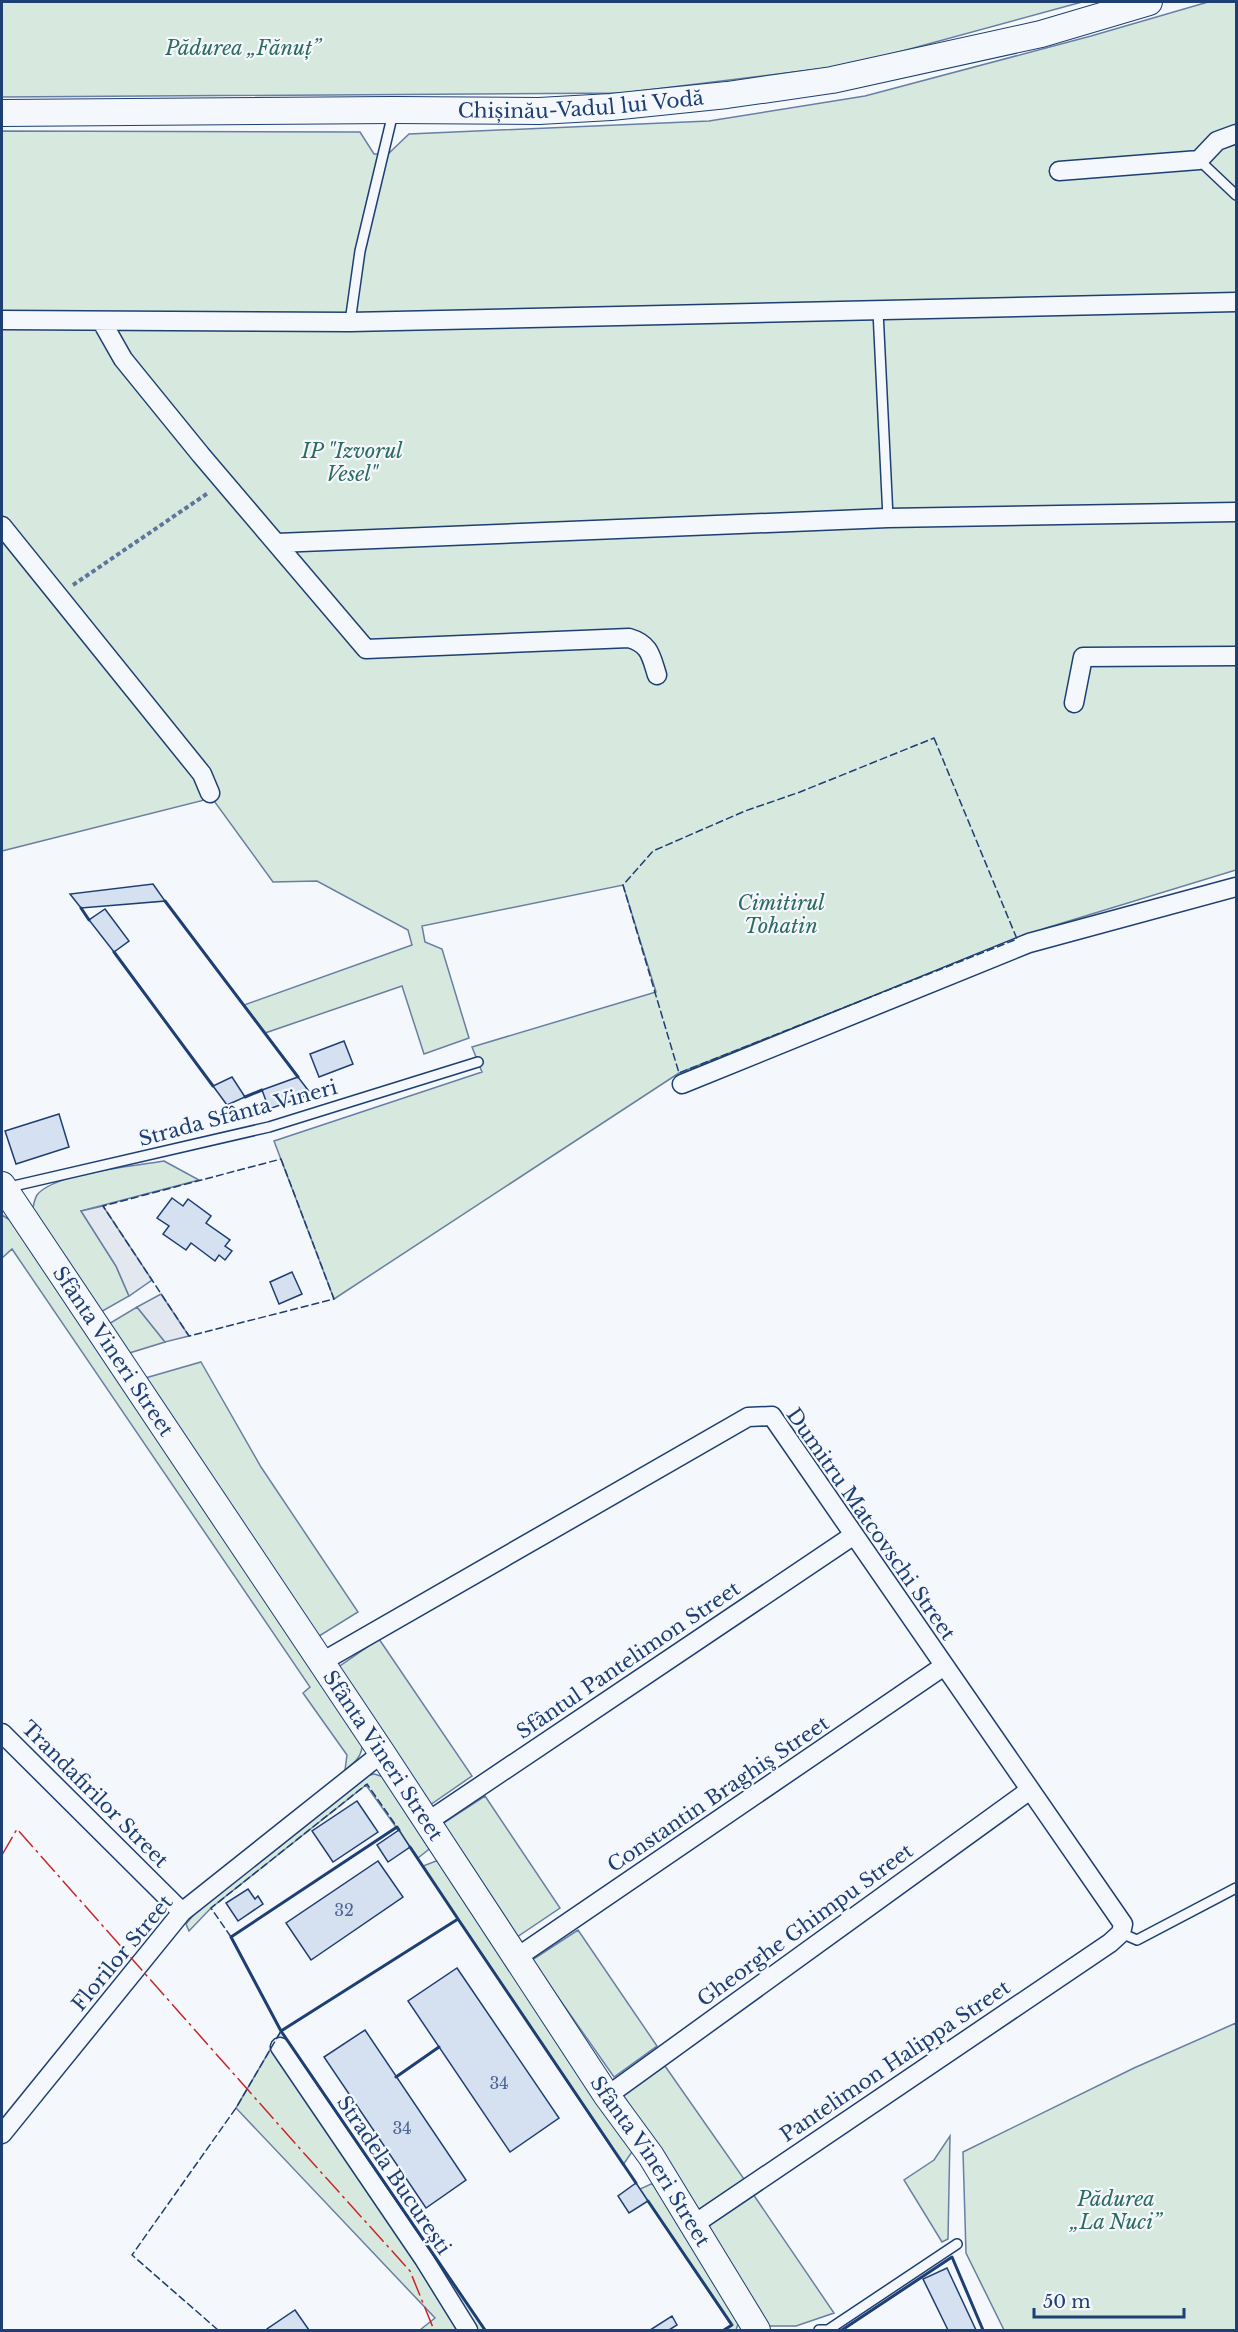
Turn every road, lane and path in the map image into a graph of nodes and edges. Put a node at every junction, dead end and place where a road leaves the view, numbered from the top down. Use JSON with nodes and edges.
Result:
{"nodes":[{"id":1,"x":1149,"y":2,"type":"edge"},
{"id":2,"x":393,"y":110,"type":"junction"},
{"id":3,"x":2,"y":113,"type":"edge"},
{"id":4,"x":1236,"y":134,"type":"edge"},
{"id":5,"x":1199,"y":160,"type":"junction"},
{"id":6,"x":1059,"y":171,"type":"dead end"},
{"id":7,"x":1236,"y":195,"type":"edge"},
{"id":8,"x":1236,"y":302,"type":"edge"},
{"id":9,"x":878,"y":311,"type":"junction"},
{"id":10,"x":2,"y":320,"type":"edge"},
{"id":11,"x":102,"y":322,"type":"junction"},
{"id":12,"x":350,"y":322,"type":"junction"},
{"id":13,"x":224,"y":482,"type":"junction"},
{"id":14,"x":1236,"y":512,"type":"edge"},
{"id":15,"x":888,"y":518,"type":"junction"},
{"id":16,"x":2,"y":526,"type":"edge"},
{"id":17,"x":277,"y":543,"type":"junction"},
{"id":18,"x":56,"y":596,"type":"junction"},
{"id":19,"x":1236,"y":656,"type":"edge"},
{"id":20,"x":657,"y":675,"type":"dead end"},
{"id":21,"x":1074,"y":703,"type":"dead end"},
{"id":22,"x":210,"y":793,"type":"dead end"},
{"id":23,"x":1236,"y":887,"type":"edge"},
{"id":24,"x":478,"y":1062,"type":"dead end"},
{"id":25,"x":682,"y":1084,"type":"dead end"},
{"id":26,"x":2,"y":1186,"type":"edge"},
{"id":27,"x":854,"y":1535,"type":"junction"},
{"id":28,"x":320,"y":1663,"type":"junction"},
{"id":29,"x":944,"y":1666,"type":"junction"},
{"id":30,"x":2,"y":1733,"type":"edge"},
{"id":31,"x":382,"y":1753,"type":"junction"},
{"id":32,"x":1030,"y":1790,"type":"junction"},
{"id":33,"x":427,"y":1822,"type":"junction"},
{"id":34,"x":1236,"y":1888,"type":"edge"},
{"id":35,"x":182,"y":1912,"type":"junction"},
{"id":36,"x":1121,"y":1933,"type":"junction"},
{"id":37,"x":516,"y":1958,"type":"junction"},
{"id":38,"x":280,"y":2047,"type":"dead end"},
{"id":39,"x":607,"y":2096,"type":"junction"},
{"id":40,"x":2,"y":2134,"type":"edge"},
{"id":41,"x":693,"y":2225,"type":"junction"},
{"id":42,"x":957,"y":2244,"type":"dead end"},
{"id":43,"x":827,"y":2330,"type":"edge"},
{"id":44,"x":468,"y":2331,"type":"edge"},
{"id":45,"x":757,"y":2331,"type":"edge"},
{"id":46,"x":819,"y":2331,"type":"edge"}],
"edges":[{"from":1,"to":2,"type":"street","name":"Chișinău-Vadul lui Vodă"},
{"from":2,"to":3,"type":"street","name":"Chișinău-Vadul lui Vodă"},
{"from":2,"to":12,"type":"lane"},
{"from":4,"to":5,"type":"street"},
{"from":5,"to":6,"type":"street"},
{"from":5,"to":7,"type":"lane"},
{"from":8,"to":9,"type":"street"},
{"from":9,"to":12,"type":"street"},
{"from":9,"to":15,"type":"lane"},
{"from":10,"to":11,"type":"street"},
{"from":11,"to":12,"type":"street"},
{"from":11,"to":13,"type":"street"},
{"from":13,"to":17,"type":"street"},
{"from":13,"to":18,"type":"path"},
{"from":14,"to":15,"type":"street"},
{"from":15,"to":17,"type":"street"},
{"from":16,"to":18,"type":"street"},
{"from":17,"to":20,"type":"street"},
{"from":18,"to":22,"type":"street"},
{"from":19,"to":21,"type":"street"},
{"from":23,"to":25,"type":"street"},
{"from":24,"to":26,"type":"lane","name":"Strada Sfânta Vineri"},
{"from":26,"to":28,"type":"street","name":"Sfânta Vineri Street"},
{"from":27,"to":28,"type":"street","name":"Dumitru Matcovschi Street"},
{"from":27,"to":29,"type":"street","name":"Dumitru Matcovschi Street"},
{"from":27,"to":33,"type":"street","name":"Sfântul Pantelimon Street"},
{"from":28,"to":31,"type":"street","name":"Sfânta Vineri Street"},
{"from":29,"to":32,"type":"street","name":"Dumitru Matcovschi Street"},
{"from":29,"to":37,"type":"street","name":"Constantin Braghiş Street"},
{"from":30,"to":35,"type":"street","name":"Trandafirilor Street"},
{"from":31,"to":33,"type":"street","name":"Sfânta Vineri Street"},
{"from":31,"to":35,"type":"street","name":"Florilor Street"},
{"from":32,"to":36,"type":"street","name":"Dumitru Matcovschi Street"},
{"from":32,"to":39,"type":"street","name":"Gheorghe Ghimpu Street"},
{"from":33,"to":37,"type":"street","name":"Sfânta Vineri Street"},
{"from":34,"to":36,"type":"lane"},
{"from":35,"to":40,"type":"street","name":"Florilor Street"},
{"from":36,"to":41,"type":"street","name":"Pantelimon Halippa Street"},
{"from":37,"to":39,"type":"street","name":"Sfânta Vineri Street"},
{"from":38,"to":44,"type":"street","name":"Stradela București"},
{"from":39,"to":41,"type":"street","name":"Sfânta Vineri Street"},
{"from":41,"to":45,"type":"street","name":"Sfânta Vineri Street"},
{"from":42,"to":43,"type":"lane"},
{"from":43,"to":46,"type":"lane"}]}
